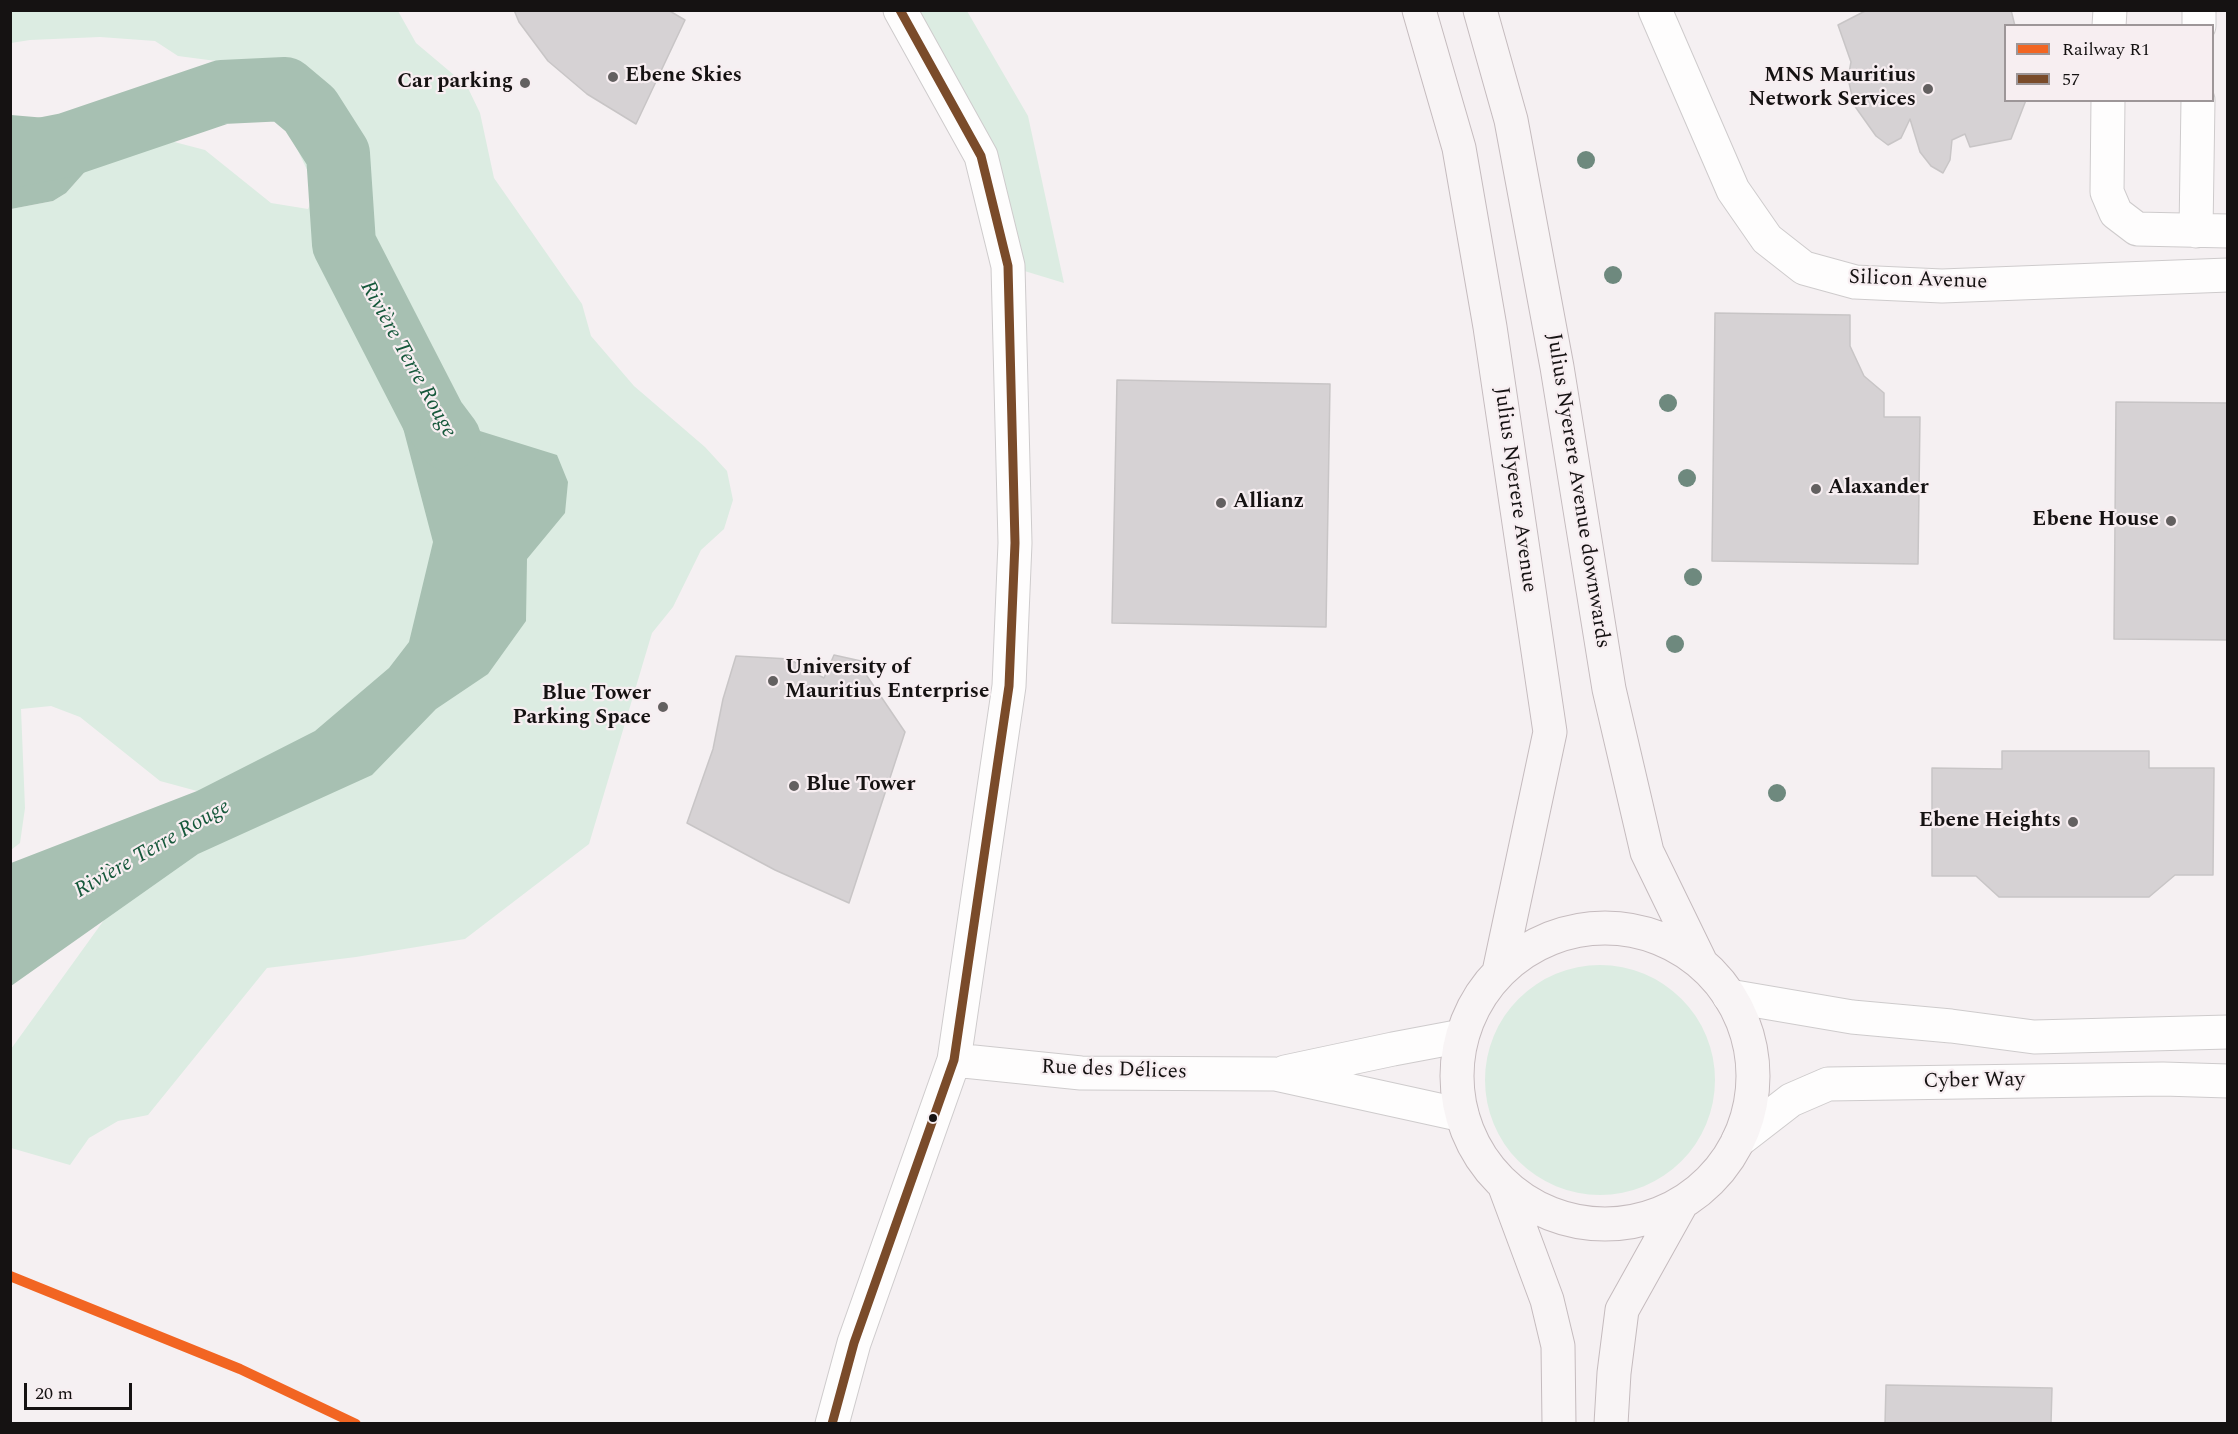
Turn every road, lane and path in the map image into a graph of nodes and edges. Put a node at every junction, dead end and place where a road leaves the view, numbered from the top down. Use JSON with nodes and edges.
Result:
{"nodes":[{"id":1,"x":900,"y":10,"type":"edge"},
{"id":2,"x":1419,"y":10,"type":"edge"},
{"id":3,"x":1480,"y":10,"type":"edge"},
{"id":4,"x":1655,"y":10,"type":"edge"},
{"id":5,"x":2108,"y":102,"type":"edge"},
{"id":6,"x":2198,"y":102,"type":"edge"},
{"id":7,"x":2212,"y":231,"type":"edge"},
{"id":8,"x":2228,"y":275,"type":"edge"},
{"id":9,"x":1701,"y":963,"type":"junction"},
{"id":10,"x":1499,"y":972,"type":"junction"},
{"id":11,"x":1730,"y":996,"type":"junction"},
{"id":12,"x":2228,"y":1032,"type":"edge"},
{"id":13,"x":1462,"y":1036,"type":"junction"},
{"id":14,"x":954,"y":1060,"type":"junction"},
{"id":15,"x":1275,"y":1074,"type":"junction"},
{"id":16,"x":2228,"y":1081,"type":"edge"},
{"id":17,"x":1462,"y":1115,"type":"junction"},
{"id":18,"x":1738,"y":1142,"type":"junction"},
{"id":19,"x":1505,"y":1187,"type":"junction"},
{"id":20,"x":1680,"y":1206,"type":"junction"},
{"id":21,"x":832,"y":1424,"type":"edge"},
{"id":22,"x":1559,"y":1424,"type":"edge"},
{"id":23,"x":1611,"y":1424,"type":"edge"}],
"edges":[{"from":1,"to":14,"type":"street"},
{"from":2,"to":10,"type":"main road","name":"Julius Nyerere Avenue"},
{"from":3,"to":9,"type":"main road","name":"Julius Nyerere Avenue downwards"},
{"from":4,"to":8,"type":"street","name":"Silicon Avenue"},
{"from":5,"to":7,"type":"street"},
{"from":6,"to":7,"type":"street"},
{"from":9,"to":10,"type":"main road"},
{"from":9,"to":11,"type":"main road"},
{"from":10,"to":13,"type":"main road"},
{"from":11,"to":12,"type":"street"},
{"from":11,"to":18,"type":"main road"},
{"from":13,"to":15,"type":"street","name":"Rue des Délices"},
{"from":13,"to":17,"type":"main road"},
{"from":14,"to":15,"type":"street","name":"Rue des Délices"},
{"from":14,"to":21,"type":"street"},
{"from":15,"to":17,"type":"street","name":"Rue des Délices"},
{"from":16,"to":18,"type":"street","name":"Cyber Way"},
{"from":17,"to":19,"type":"main road"},
{"from":18,"to":20,"type":"main road"},
{"from":19,"to":20,"type":"main road"},
{"from":19,"to":22,"type":"main road"},
{"from":20,"to":23,"type":"main road"}]}
